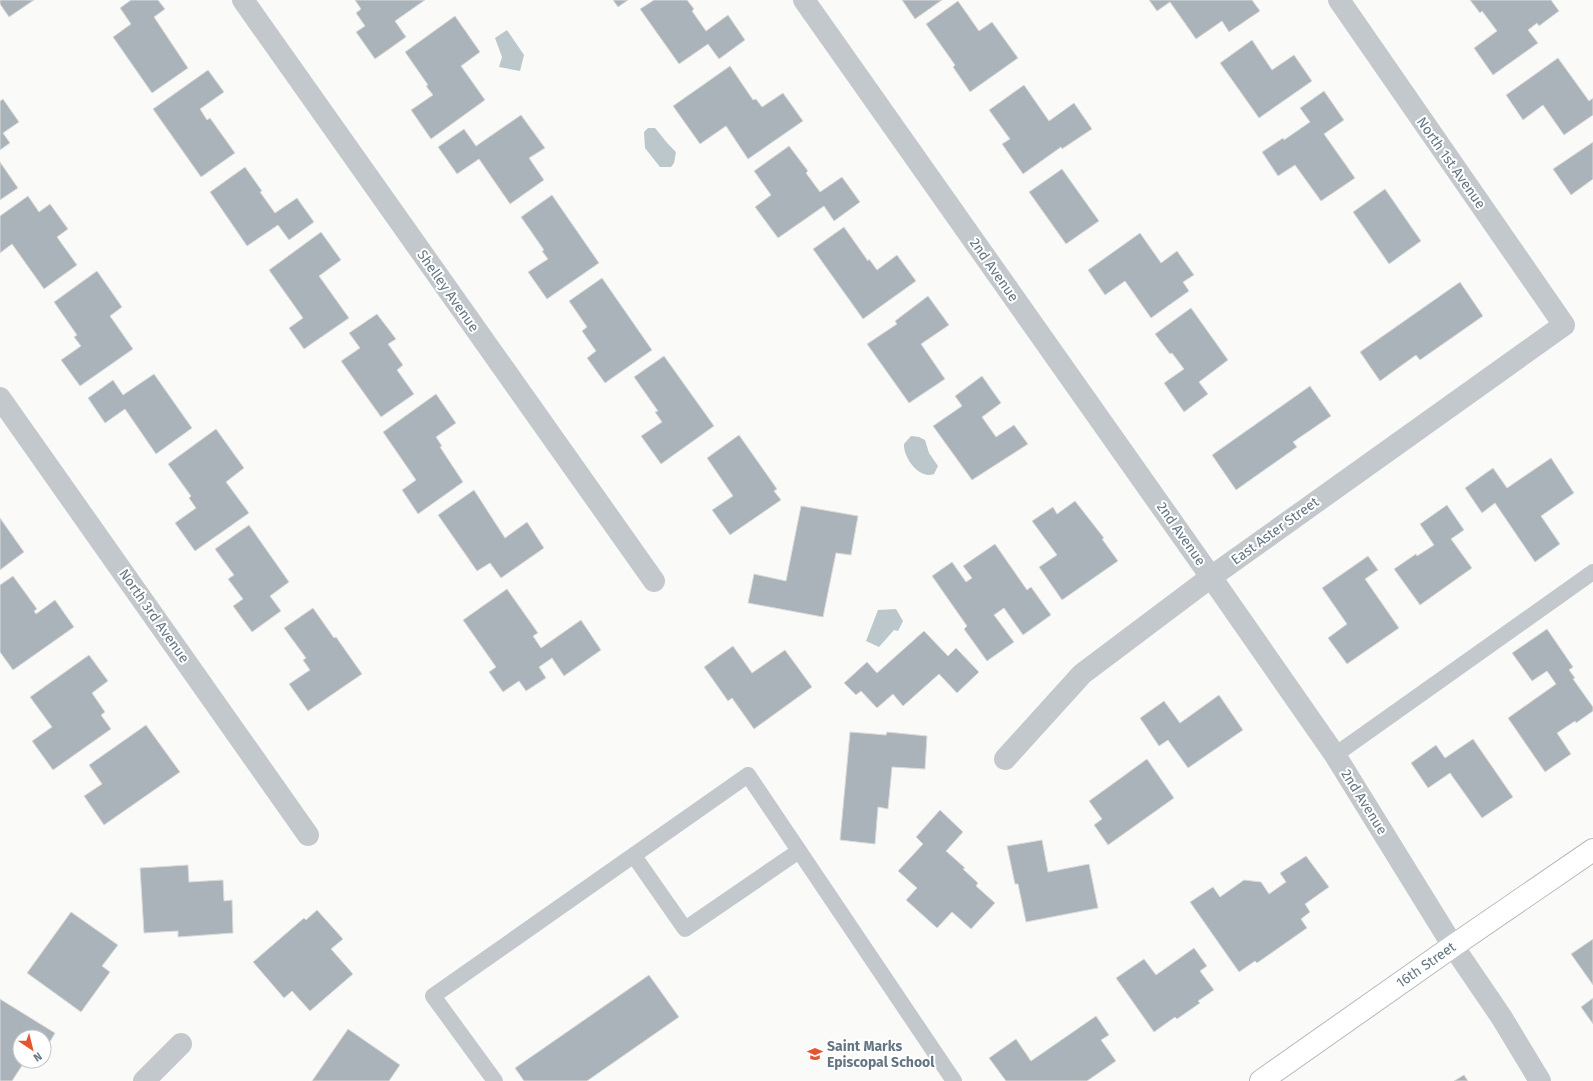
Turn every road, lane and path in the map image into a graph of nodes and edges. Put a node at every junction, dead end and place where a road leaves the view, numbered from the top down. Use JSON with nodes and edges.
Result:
{"nodes":[{"id":1,"x":243,"y":0,"type":"edge"},
{"id":2,"x":804,"y":0,"type":"edge"},
{"id":3,"x":1339,"y":0,"type":"edge"},
{"id":4,"x":1564,"y":325,"type":"joint"},
{"id":5,"x":2,"y":405,"type":"edge"},
{"id":6,"x":1593,"y":572,"type":"edge"},
{"id":7,"x":1211,"y":576,"type":"junction"},
{"id":8,"x":654,"y":581,"type":"dead end"},
{"id":9,"x":1335,"y":755,"type":"junction"},
{"id":10,"x":1005,"y":759,"type":"dead end"},
{"id":11,"x":308,"y":835,"type":"dead end"},
{"id":12,"x":1593,"y":850,"type":"edge"},
{"id":13,"x":799,"y":851,"type":"junction"},
{"id":14,"x":634,"y":856,"type":"junction"},
{"id":15,"x":1453,"y":946,"type":"junction"},
{"id":16,"x":181,"y":1044,"type":"dead end"},
{"id":17,"x":144,"y":1081,"type":"edge"},
{"id":18,"x":495,"y":1081,"type":"edge"},
{"id":19,"x":954,"y":1081,"type":"edge"},
{"id":20,"x":1261,"y":1081,"type":"edge"},
{"id":21,"x":1540,"y":1081,"type":"edge"}],
"edges":[{"from":1,"to":8,"type":"street","name":"Shelley Avenue"},
{"from":2,"to":7,"type":"street","name":"2nd Avenue"},
{"from":3,"to":4,"type":"street","name":"North 1st Avenue"},
{"from":4,"to":7,"type":"street","name":"East Aster Street"},
{"from":5,"to":11,"type":"street","name":"North 3rd Avenue"},
{"from":6,"to":9,"type":"lane"},
{"from":7,"to":9,"type":"street","name":"2nd Avenue"},
{"from":7,"to":10,"type":"street","name":"East Aster Street"},
{"from":9,"to":15,"type":"street","name":"2nd Avenue"},
{"from":12,"to":15,"type":"main road","name":"16th Street"},
{"from":13,"to":14,"type":"lane"},
{"from":13,"to":14,"type":"lane"},
{"from":13,"to":19,"type":"lane"},
{"from":14,"to":18,"type":"lane"},
{"from":15,"to":20,"type":"main road","name":"16th Street"},
{"from":15,"to":21,"type":"street","name":"2nd Avenue"},
{"from":16,"to":17,"type":"street"}]}
